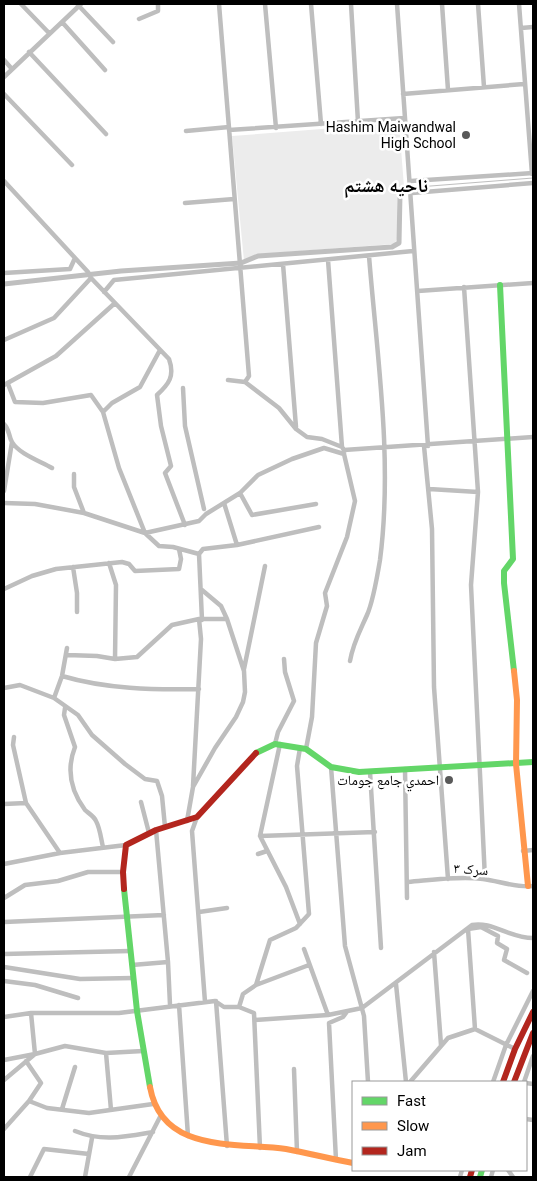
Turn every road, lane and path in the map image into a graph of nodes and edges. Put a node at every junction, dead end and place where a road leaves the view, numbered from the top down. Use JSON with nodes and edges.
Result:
{"nodes":[{"id":1,"x":21,"y":4,"type":"edge"},
{"id":2,"x":79,"y":4,"type":"edge"},
{"id":3,"x":158,"y":4,"type":"edge"},
{"id":4,"x":219,"y":4,"type":"edge"},
{"id":5,"x":265,"y":4,"type":"edge"},
{"id":6,"x":311,"y":4,"type":"edge"},
{"id":7,"x":351,"y":4,"type":"edge"},
{"id":8,"x":397,"y":4,"type":"edge"},
{"id":9,"x":442,"y":4,"type":"edge"},
{"id":10,"x":478,"y":4,"type":"edge"},
{"id":11,"x":519,"y":4,"type":"edge"},
{"id":12,"x":139,"y":19,"type":"dead end"},
{"id":13,"x":62,"y":22,"type":"junction"},
{"id":14,"x":533,"y":27,"type":"edge"},
{"id":15,"x":521,"y":28,"type":"junction"},
{"id":16,"x":49,"y":33,"type":"junction"},
{"id":17,"x":113,"y":42,"type":"dead end"},
{"id":18,"x":29,"y":52,"type":"junction"},
{"id":19,"x":4,"y":60,"type":"edge"},
{"id":20,"x":12,"y":69,"type":"junction"},
{"id":21,"x":105,"y":70,"type":"dead end"},
{"id":22,"x":4,"y":77,"type":"edge"},
{"id":23,"x":524,"y":84,"type":"junction"},
{"id":24,"x":484,"y":87,"type":"junction"},
{"id":25,"x":448,"y":90,"type":"junction"},
{"id":26,"x":4,"y":94,"type":"edge"},
{"id":27,"x":403,"y":94,"type":"junction"},
{"id":28,"x":404,"y":118,"type":"junction"},
{"id":29,"x":358,"y":122,"type":"junction"},
{"id":30,"x":321,"y":124,"type":"junction"},
{"id":31,"x":276,"y":128,"type":"junction"},
{"id":32,"x":229,"y":129,"type":"junction"},
{"id":33,"x":186,"y":131,"type":"dead end"},
{"id":34,"x":106,"y":134,"type":"dead end"},
{"id":35,"x":72,"y":165,"type":"dead end"},
{"id":36,"x":533,"y":174,"type":"edge"},
{"id":37,"x":4,"y":181,"type":"edge"},
{"id":38,"x":411,"y":182,"type":"junction"},
{"id":39,"x":533,"y":184,"type":"edge"},
{"id":40,"x":412,"y":192,"type":"junction"},
{"id":41,"x":234,"y":199,"type":"junction"},
{"id":42,"x":185,"y":203,"type":"dead end"},
{"id":43,"x":413,"y":251,"type":"junction"},
{"id":44,"x":369,"y":256,"type":"junction"},
{"id":45,"x":74,"y":258,"type":"junction"},
{"id":46,"x":328,"y":260,"type":"junction"},
{"id":47,"x":239,"y":264,"type":"junction"},
{"id":48,"x":283,"y":264,"type":"junction"},
{"id":49,"x":4,"y":273,"type":"edge"},
{"id":50,"x":91,"y":278,"type":"junction"},
{"id":51,"x":533,"y":283,"type":"edge"},
{"id":52,"x":500,"y":285,"type":"junction"},
{"id":53,"x":464,"y":287,"type":"junction"},
{"id":54,"x":418,"y":291,"type":"junction"},
{"id":55,"x":104,"y":292,"type":"junction"},
{"id":56,"x":115,"y":303,"type":"junction"},
{"id":57,"x":4,"y":340,"type":"edge"},
{"id":58,"x":160,"y":350,"type":"junction"},
{"id":59,"x":228,"y":380,"type":"dead end"},
{"id":60,"x":244,"y":382,"type":"junction"},
{"id":61,"x":6,"y":384,"type":"edge"},
{"id":62,"x":183,"y":388,"type":"dead end"},
{"id":63,"x":103,"y":412,"type":"junction"},
{"id":64,"x":4,"y":424,"type":"edge"},
{"id":65,"x":296,"y":429,"type":"junction"},
{"id":66,"x":533,"y":436,"type":"edge"},
{"id":67,"x":509,"y":439,"type":"junction"},
{"id":68,"x":12,"y":442,"type":"junction"},
{"id":69,"x":473,"y":442,"type":"junction"},
{"id":70,"x":426,"y":446,"type":"junction"},
{"id":71,"x":384,"y":448,"type":"junction"},
{"id":72,"x":343,"y":450,"type":"junction"},
{"id":73,"x":52,"y":468,"type":"dead end"},
{"id":74,"x":74,"y":474,"type":"dead end"},
{"id":75,"x":429,"y":489,"type":"junction"},
{"id":76,"x":4,"y":491,"type":"edge"},
{"id":77,"x":478,"y":492,"type":"junction"},
{"id":78,"x":240,"y":494,"type":"junction"},
{"id":79,"x":224,"y":503,"type":"junction"},
{"id":80,"x":4,"y":504,"type":"edge"},
{"id":81,"x":316,"y":504,"type":"dead end"},
{"id":82,"x":204,"y":509,"type":"dead end"},
{"id":83,"x":84,"y":513,"type":"junction"},
{"id":84,"x":185,"y":525,"type":"junction"},
{"id":85,"x":319,"y":527,"type":"dead end"},
{"id":86,"x":145,"y":533,"type":"junction"},
{"id":87,"x":237,"y":545,"type":"junction"},
{"id":88,"x":179,"y":549,"type":"junction"},
{"id":89,"x":199,"y":554,"type":"junction"},
{"id":90,"x":109,"y":563,"type":"junction"},
{"id":91,"x":265,"y":566,"type":"dead end"},
{"id":92,"x":73,"y":567,"type":"junction"},
{"id":93,"x":4,"y":589,"type":"edge"},
{"id":94,"x":202,"y":590,"type":"junction"},
{"id":95,"x":77,"y":612,"type":"dead end"},
{"id":96,"x":227,"y":619,"type":"junction"},
{"id":97,"x":200,"y":620,"type":"junction"},
{"id":98,"x":67,"y":648,"type":"dead end"},
{"id":99,"x":67,"y":655,"type":"junction"},
{"id":100,"x":115,"y":659,"type":"junction"},
{"id":101,"x":284,"y":659,"type":"dead end"},
{"id":102,"x":350,"y":661,"type":"dead end"},
{"id":103,"x":244,"y":671,"type":"junction"},
{"id":104,"x":62,"y":676,"type":"junction"},
{"id":105,"x":4,"y":688,"type":"edge"},
{"id":106,"x":199,"y":689,"type":"junction"},
{"id":107,"x":54,"y":698,"type":"junction"},
{"id":108,"x":65,"y":708,"type":"junction"},
{"id":109,"x":14,"y":737,"type":"dead end"},
{"id":110,"x":278,"y":744,"type":"junction"},
{"id":111,"x":303,"y":748,"type":"junction"},
{"id":112,"x":533,"y":762,"type":"edge"},
{"id":113,"x":516,"y":764,"type":"junction"},
{"id":114,"x":480,"y":766,"type":"junction"},
{"id":115,"x":331,"y":767,"type":"junction"},
{"id":116,"x":439,"y":767,"type":"junction"},
{"id":117,"x":406,"y":769,"type":"junction"},
{"id":118,"x":370,"y":772,"type":"junction"},
{"id":119,"x":192,"y":787,"type":"junction"},
{"id":120,"x":141,"y":802,"type":"dead end"},
{"id":121,"x":26,"y":803,"type":"junction"},
{"id":122,"x":4,"y":804,"type":"edge"},
{"id":123,"x":197,"y":817,"type":"junction"},
{"id":124,"x":187,"y":821,"type":"junction"},
{"id":125,"x":165,"y":827,"type":"junction"},
{"id":126,"x":156,"y":830,"type":"junction"},
{"id":127,"x":374,"y":832,"type":"junction"},
{"id":128,"x":149,"y":833,"type":"junction"},
{"id":129,"x":337,"y":834,"type":"junction"},
{"id":130,"x":260,"y":836,"type":"junction"},
{"id":131,"x":301,"y":836,"type":"junction"},
{"id":132,"x":126,"y":845,"type":"junction"},
{"id":133,"x":103,"y":847,"type":"junction"},
{"id":134,"x":533,"y":850,"type":"edge"},
{"id":135,"x":267,"y":851,"type":"junction"},
{"id":136,"x":523,"y":851,"type":"junction"},
{"id":137,"x":60,"y":853,"type":"junction"},
{"id":138,"x":258,"y":854,"type":"dead end"},
{"id":139,"x":4,"y":864,"type":"edge"},
{"id":140,"x":123,"y":872,"type":"junction"},
{"id":141,"x":448,"y":879,"type":"junction"},
{"id":142,"x":485,"y":879,"type":"junction"},
{"id":143,"x":408,"y":882,"type":"junction"},
{"id":144,"x":530,"y":886,"type":"edge"},
{"id":145,"x":4,"y":898,"type":"edge"},
{"id":146,"x":407,"y":898,"type":"dead end"},
{"id":147,"x":227,"y":908,"type":"dead end"},
{"id":148,"x":199,"y":912,"type":"junction"},
{"id":149,"x":126,"y":916,"type":"junction"},
{"id":150,"x":164,"y":916,"type":"junction"},
{"id":151,"x":4,"y":922,"type":"edge"},
{"id":152,"x":300,"y":924,"type":"junction"},
{"id":153,"x":468,"y":929,"type":"junction"},
{"id":154,"x":533,"y":938,"type":"edge"},
{"id":155,"x":381,"y":948,"type":"dead end"},
{"id":156,"x":304,"y":949,"type":"dead end"},
{"id":157,"x":130,"y":951,"type":"junction"},
{"id":158,"x":434,"y":952,"type":"junction"},
{"id":159,"x":4,"y":954,"type":"edge"},
{"id":160,"x":168,"y":962,"type":"junction"},
{"id":161,"x":309,"y":964,"type":"junction"},
{"id":162,"x":132,"y":965,"type":"junction"},
{"id":163,"x":4,"y":967,"type":"edge"},
{"id":164,"x":527,"y":973,"type":"dead end"},
{"id":165,"x":133,"y":978,"type":"junction"},
{"id":166,"x":4,"y":981,"type":"edge"},
{"id":167,"x":396,"y":984,"type":"junction"},
{"id":168,"x":256,"y":985,"type":"junction"},
{"id":169,"x":533,"y":992,"type":"edge"},
{"id":170,"x":78,"y":998,"type":"dead end"},
{"id":171,"x":205,"y":1002,"type":"junction"},
{"id":172,"x":216,"y":1002,"type":"junction"},
{"id":173,"x":179,"y":1005,"type":"junction"},
{"id":174,"x":170,"y":1006,"type":"junction"},
{"id":175,"x":239,"y":1007,"type":"junction"},
{"id":176,"x":362,"y":1008,"type":"junction"},
{"id":177,"x":137,"y":1011,"type":"junction"},
{"id":178,"x":533,"y":1012,"type":"edge"},
{"id":179,"x":31,"y":1013,"type":"junction"},
{"id":180,"x":346,"y":1013,"type":"junction"},
{"id":181,"x":328,"y":1016,"type":"junction"},
{"id":182,"x":4,"y":1017,"type":"edge"},
{"id":183,"x":255,"y":1020,"type":"junction"},
{"id":184,"x":475,"y":1029,"type":"junction"},
{"id":185,"x":533,"y":1033,"type":"edge"},
{"id":186,"x":441,"y":1045,"type":"junction"},
{"id":187,"x":506,"y":1045,"type":"junction"},
{"id":188,"x":515,"y":1049,"type":"junction"},
{"id":189,"x":143,"y":1050,"type":"junction"},
{"id":190,"x":106,"y":1053,"type":"junction"},
{"id":191,"x":35,"y":1054,"type":"junction"},
{"id":192,"x":533,"y":1056,"type":"edge"},
{"id":193,"x":4,"y":1060,"type":"edge"},
{"id":194,"x":26,"y":1061,"type":"junction"},
{"id":195,"x":75,"y":1067,"type":"dead end"},
{"id":196,"x":294,"y":1069,"type":"dead end"},
{"id":197,"x":4,"y":1080,"type":"edge"},
{"id":198,"x":368,"y":1081,"type":"edge"},
{"id":199,"x":406,"y":1081,"type":"edge"},
{"id":200,"x":411,"y":1081,"type":"edge"},
{"id":201,"x":493,"y":1081,"type":"edge"},
{"id":202,"x":503,"y":1081,"type":"edge"},
{"id":203,"x":516,"y":1081,"type":"edge"},
{"id":204,"x":526,"y":1081,"type":"edge"},
{"id":205,"x":29,"y":1101,"type":"junction"},
{"id":206,"x":153,"y":1104,"type":"junction"},
{"id":207,"x":62,"y":1109,"type":"junction"},
{"id":208,"x":112,"y":1110,"type":"junction"},
{"id":209,"x":160,"y":1117,"type":"junction"},
{"id":210,"x":4,"y":1129,"type":"edge"},
{"id":211,"x":74,"y":1131,"type":"dead end"},
{"id":212,"x":152,"y":1132,"type":"junction"},
{"id":213,"x":92,"y":1138,"type":"junction"},
{"id":214,"x":188,"y":1138,"type":"junction"},
{"id":215,"x":227,"y":1146,"type":"junction"},
{"id":216,"x":260,"y":1149,"type":"junction"},
{"id":217,"x":297,"y":1152,"type":"junction"},
{"id":218,"x":90,"y":1154,"type":"junction"},
{"id":219,"x":336,"y":1160,"type":"junction"},
{"id":220,"x":352,"y":1163,"type":"edge"},
{"id":221,"x":30,"y":1177,"type":"edge"},
{"id":222,"x":85,"y":1177,"type":"edge"},
{"id":223,"x":129,"y":1177,"type":"edge"}],
"edges":[{"from":1,"to":16,"type":"street"},
{"from":2,"to":13,"type":"street"},
{"from":2,"to":17,"type":"street"},
{"from":3,"to":12,"type":"street"},
{"from":4,"to":32,"type":"street"},
{"from":5,"to":31,"type":"street"},
{"from":6,"to":30,"type":"street"},
{"from":7,"to":29,"type":"street"},
{"from":8,"to":27,"type":"street"},
{"from":9,"to":25,"type":"street"},
{"from":10,"to":24,"type":"street"},
{"from":11,"to":15,"type":"street"},
{"from":13,"to":16,"type":"street"},
{"from":13,"to":21,"type":"street"},
{"from":14,"to":15,"type":"street"},
{"from":15,"to":23,"type":"street"},
{"from":16,"to":18,"type":"street"},
{"from":18,"to":20,"type":"street"},
{"from":18,"to":34,"type":"street"},
{"from":19,"to":20,"type":"street"},
{"from":20,"to":22,"type":"street"},
{"from":23,"to":24,"type":"street"},
{"from":23,"to":36,"type":"street"},
{"from":24,"to":25,"type":"street"},
{"from":25,"to":27,"type":"street"},
{"from":26,"to":35,"type":"street"},
{"from":27,"to":28,"type":"street"},
{"from":28,"to":29,"type":"street"},
{"from":28,"to":38,"type":"street"},
{"from":29,"to":30,"type":"street"},
{"from":30,"to":31,"type":"street"},
{"from":31,"to":32,"type":"street"},
{"from":32,"to":33,"type":"street"},
{"from":32,"to":41,"type":"street"},
{"from":36,"to":38,"type":"street"},
{"from":37,"to":45,"type":"street"},
{"from":38,"to":40,"type":"street"},
{"from":39,"to":40,"type":"street"},
{"from":40,"to":43,"type":"street"},
{"from":41,"to":42,"type":"street"},
{"from":41,"to":47,"type":"street"},
{"from":43,"to":44,"type":"street"},
{"from":43,"to":54,"type":"street"},
{"from":44,"to":46,"type":"street"},
{"from":44,"to":71,"type":"street"},
{"from":45,"to":49,"type":"street"},
{"from":45,"to":50,"type":"street"},
{"from":46,"to":48,"type":"street"},
{"from":46,"to":72,"type":"street"},
{"from":47,"to":48,"type":"street"},
{"from":47,"to":55,"type":"street"},
{"from":47,"to":60,"type":"street"},
{"from":48,"to":65,"type":"street"},
{"from":50,"to":55,"type":"street"},
{"from":50,"to":57,"type":"street"},
{"from":51,"to":52,"type":"street"},
{"from":52,"to":53,"type":"street"},
{"from":52,"to":67,"type":"main road"},
{"from":53,"to":54,"type":"street"},
{"from":53,"to":69,"type":"street"},
{"from":54,"to":70,"type":"street"},
{"from":55,"to":56,"type":"street"},
{"from":56,"to":58,"type":"street"},
{"from":56,"to":61,"type":"street"},
{"from":58,"to":63,"type":"street"},
{"from":58,"to":84,"type":"street"},
{"from":59,"to":60,"type":"street"},
{"from":60,"to":65,"type":"street"},
{"from":61,"to":63,"type":"street"},
{"from":62,"to":82,"type":"street"},
{"from":63,"to":86,"type":"street"},
{"from":64,"to":68,"type":"street"},
{"from":65,"to":72,"type":"street"},
{"from":66,"to":67,"type":"street"},
{"from":67,"to":69,"type":"street"},
{"from":67,"to":113,"type":"main road"},
{"from":68,"to":73,"type":"street"},
{"from":68,"to":76,"type":"street"},
{"from":69,"to":70,"type":"street"},
{"from":69,"to":77,"type":"street"},
{"from":70,"to":71,"type":"street"},
{"from":70,"to":75,"type":"street"},
{"from":71,"to":72,"type":"street"},
{"from":71,"to":102,"type":"street"},
{"from":72,"to":78,"type":"street"},
{"from":72,"to":111,"type":"street"},
{"from":74,"to":83,"type":"street"},
{"from":75,"to":77,"type":"street"},
{"from":75,"to":116,"type":"street"},
{"from":77,"to":114,"type":"street"},
{"from":78,"to":79,"type":"street"},
{"from":78,"to":81,"type":"street"},
{"from":79,"to":84,"type":"street"},
{"from":79,"to":87,"type":"street"},
{"from":80,"to":83,"type":"street"},
{"from":83,"to":86,"type":"street"},
{"from":84,"to":86,"type":"street"},
{"from":85,"to":87,"type":"street"},
{"from":86,"to":88,"type":"street"},
{"from":87,"to":89,"type":"street"},
{"from":88,"to":89,"type":"street"},
{"from":88,"to":90,"type":"street"},
{"from":89,"to":94,"type":"street"},
{"from":90,"to":92,"type":"street"},
{"from":90,"to":100,"type":"street"},
{"from":91,"to":103,"type":"street"},
{"from":92,"to":93,"type":"street"},
{"from":92,"to":95,"type":"street"},
{"from":94,"to":96,"type":"street"},
{"from":94,"to":97,"type":"street"},
{"from":96,"to":97,"type":"street"},
{"from":96,"to":103,"type":"street"},
{"from":97,"to":100,"type":"street"},
{"from":97,"to":106,"type":"street"},
{"from":98,"to":99,"type":"street"},
{"from":99,"to":100,"type":"street"},
{"from":99,"to":104,"type":"street"},
{"from":101,"to":110,"type":"street"},
{"from":103,"to":119,"type":"street"},
{"from":104,"to":106,"type":"street"},
{"from":104,"to":107,"type":"street"},
{"from":105,"to":107,"type":"street"},
{"from":106,"to":119,"type":"street"},
{"from":107,"to":108,"type":"street"},
{"from":108,"to":125,"type":"street"},
{"from":108,"to":133,"type":"street"},
{"from":109,"to":121,"type":"street"},
{"from":110,"to":111,"type":"main road"},
{"from":110,"to":123,"type":"main road"},
{"from":110,"to":130,"type":"street"},
{"from":111,"to":115,"type":"main road"},
{"from":111,"to":131,"type":"street"},
{"from":112,"to":113,"type":"main road"},
{"from":113,"to":114,"type":"main road"},
{"from":113,"to":136,"type":"main road"},
{"from":114,"to":116,"type":"main road"},
{"from":114,"to":142,"type":"street"},
{"from":115,"to":118,"type":"main road"},
{"from":115,"to":129,"type":"street"},
{"from":116,"to":117,"type":"main road"},
{"from":116,"to":141,"type":"street"},
{"from":117,"to":118,"type":"main road"},
{"from":117,"to":143,"type":"street"},
{"from":118,"to":127,"type":"street"},
{"from":119,"to":124,"type":"street"},
{"from":120,"to":128,"type":"street"},
{"from":121,"to":122,"type":"street"},
{"from":121,"to":137,"type":"street"},
{"from":123,"to":124,"type":"main road"},
{"from":123,"to":148,"type":"street"},
{"from":124,"to":125,"type":"main road"},
{"from":125,"to":126,"type":"main road"},
{"from":126,"to":128,"type":"main road"},
{"from":126,"to":150,"type":"street"},
{"from":127,"to":129,"type":"street"},
{"from":127,"to":155,"type":"street"},
{"from":128,"to":132,"type":"main road"},
{"from":129,"to":131,"type":"street"},
{"from":129,"to":176,"type":"street"},
{"from":130,"to":131,"type":"street"},
{"from":130,"to":135,"type":"street"},
{"from":131,"to":152,"type":"street"},
{"from":132,"to":133,"type":"street"},
{"from":132,"to":140,"type":"main road"},
{"from":133,"to":137,"type":"street"},
{"from":134,"to":136,"type":"street"},
{"from":135,"to":138,"type":"street"},
{"from":135,"to":152,"type":"street"},
{"from":136,"to":144,"type":"main road"},
{"from":137,"to":139,"type":"street"},
{"from":140,"to":145,"type":"street"},
{"from":140,"to":149,"type":"main road"},
{"from":141,"to":142,"type":"street","name":"سرک ۳"},
{"from":141,"to":143,"type":"street","name":"سرک ۳"},
{"from":142,"to":144,"type":"street","name":"سرک ۳"},
{"from":143,"to":146,"type":"street"},
{"from":147,"to":148,"type":"street"},
{"from":148,"to":171,"type":"street"},
{"from":149,"to":150,"type":"street"},
{"from":149,"to":151,"type":"street"},
{"from":149,"to":157,"type":"main road"},
{"from":150,"to":160,"type":"street"},
{"from":152,"to":168,"type":"street"},
{"from":153,"to":154,"type":"street"},
{"from":153,"to":158,"type":"street"},
{"from":153,"to":164,"type":"street"},
{"from":153,"to":184,"type":"street"},
{"from":156,"to":161,"type":"street"},
{"from":157,"to":159,"type":"street"},
{"from":157,"to":162,"type":"main road"},
{"from":158,"to":167,"type":"street"},
{"from":158,"to":186,"type":"street"},
{"from":160,"to":162,"type":"street"},
{"from":160,"to":174,"type":"street"},
{"from":161,"to":168,"type":"street"},
{"from":161,"to":181,"type":"street"},
{"from":162,"to":165,"type":"main road"},
{"from":163,"to":165,"type":"street"},
{"from":165,"to":177,"type":"main road"},
{"from":166,"to":170,"type":"street"},
{"from":167,"to":176,"type":"street"},
{"from":167,"to":199,"type":"street"},
{"from":168,"to":175,"type":"street"},
{"from":169,"to":187,"type":"street"},
{"from":171,"to":172,"type":"street"},
{"from":171,"to":173,"type":"street"},
{"from":172,"to":175,"type":"street"},
{"from":172,"to":215,"type":"street"},
{"from":173,"to":174,"type":"street"},
{"from":173,"to":214,"type":"street"},
{"from":174,"to":177,"type":"street"},
{"from":175,"to":183,"type":"street"},
{"from":176,"to":180,"type":"street"},
{"from":176,"to":198,"type":"street"},
{"from":177,"to":179,"type":"street"},
{"from":177,"to":189,"type":"main road"},
{"from":178,"to":188,"type":"main road"},
{"from":179,"to":182,"type":"street"},
{"from":179,"to":191,"type":"street"},
{"from":180,"to":181,"type":"street"},
{"from":180,"to":219,"type":"street"},
{"from":181,"to":183,"type":"street"},
{"from":183,"to":216,"type":"street"},
{"from":184,"to":186,"type":"street"},
{"from":184,"to":187,"type":"street"},
{"from":185,"to":203,"type":"main road"},
{"from":186,"to":200,"type":"street"},
{"from":187,"to":188,"type":"street"},
{"from":187,"to":201,"type":"street"},
{"from":188,"to":202,"type":"main road"},
{"from":189,"to":190,"type":"street"},
{"from":189,"to":206,"type":"main road"},
{"from":190,"to":191,"type":"street"},
{"from":190,"to":208,"type":"street"},
{"from":191,"to":193,"type":"street"},
{"from":191,"to":194,"type":"street"},
{"from":192,"to":204,"type":"street"},
{"from":194,"to":197,"type":"street"},
{"from":194,"to":205,"type":"street"},
{"from":195,"to":207,"type":"street"},
{"from":196,"to":217,"type":"street"},
{"from":205,"to":207,"type":"street"},
{"from":205,"to":210,"type":"street"},
{"from":206,"to":208,"type":"street"},
{"from":206,"to":209,"type":"main road"},
{"from":207,"to":208,"type":"street"},
{"from":209,"to":212,"type":"street"},
{"from":209,"to":214,"type":"main road"},
{"from":211,"to":213,"type":"street"},
{"from":212,"to":213,"type":"street"},
{"from":212,"to":223,"type":"street"},
{"from":213,"to":218,"type":"street"},
{"from":214,"to":215,"type":"main road"},
{"from":215,"to":216,"type":"main road"},
{"from":216,"to":217,"type":"main road"},
{"from":217,"to":219,"type":"main road"},
{"from":218,"to":221,"type":"street"},
{"from":218,"to":222,"type":"street"},
{"from":219,"to":220,"type":"main road"}]}
